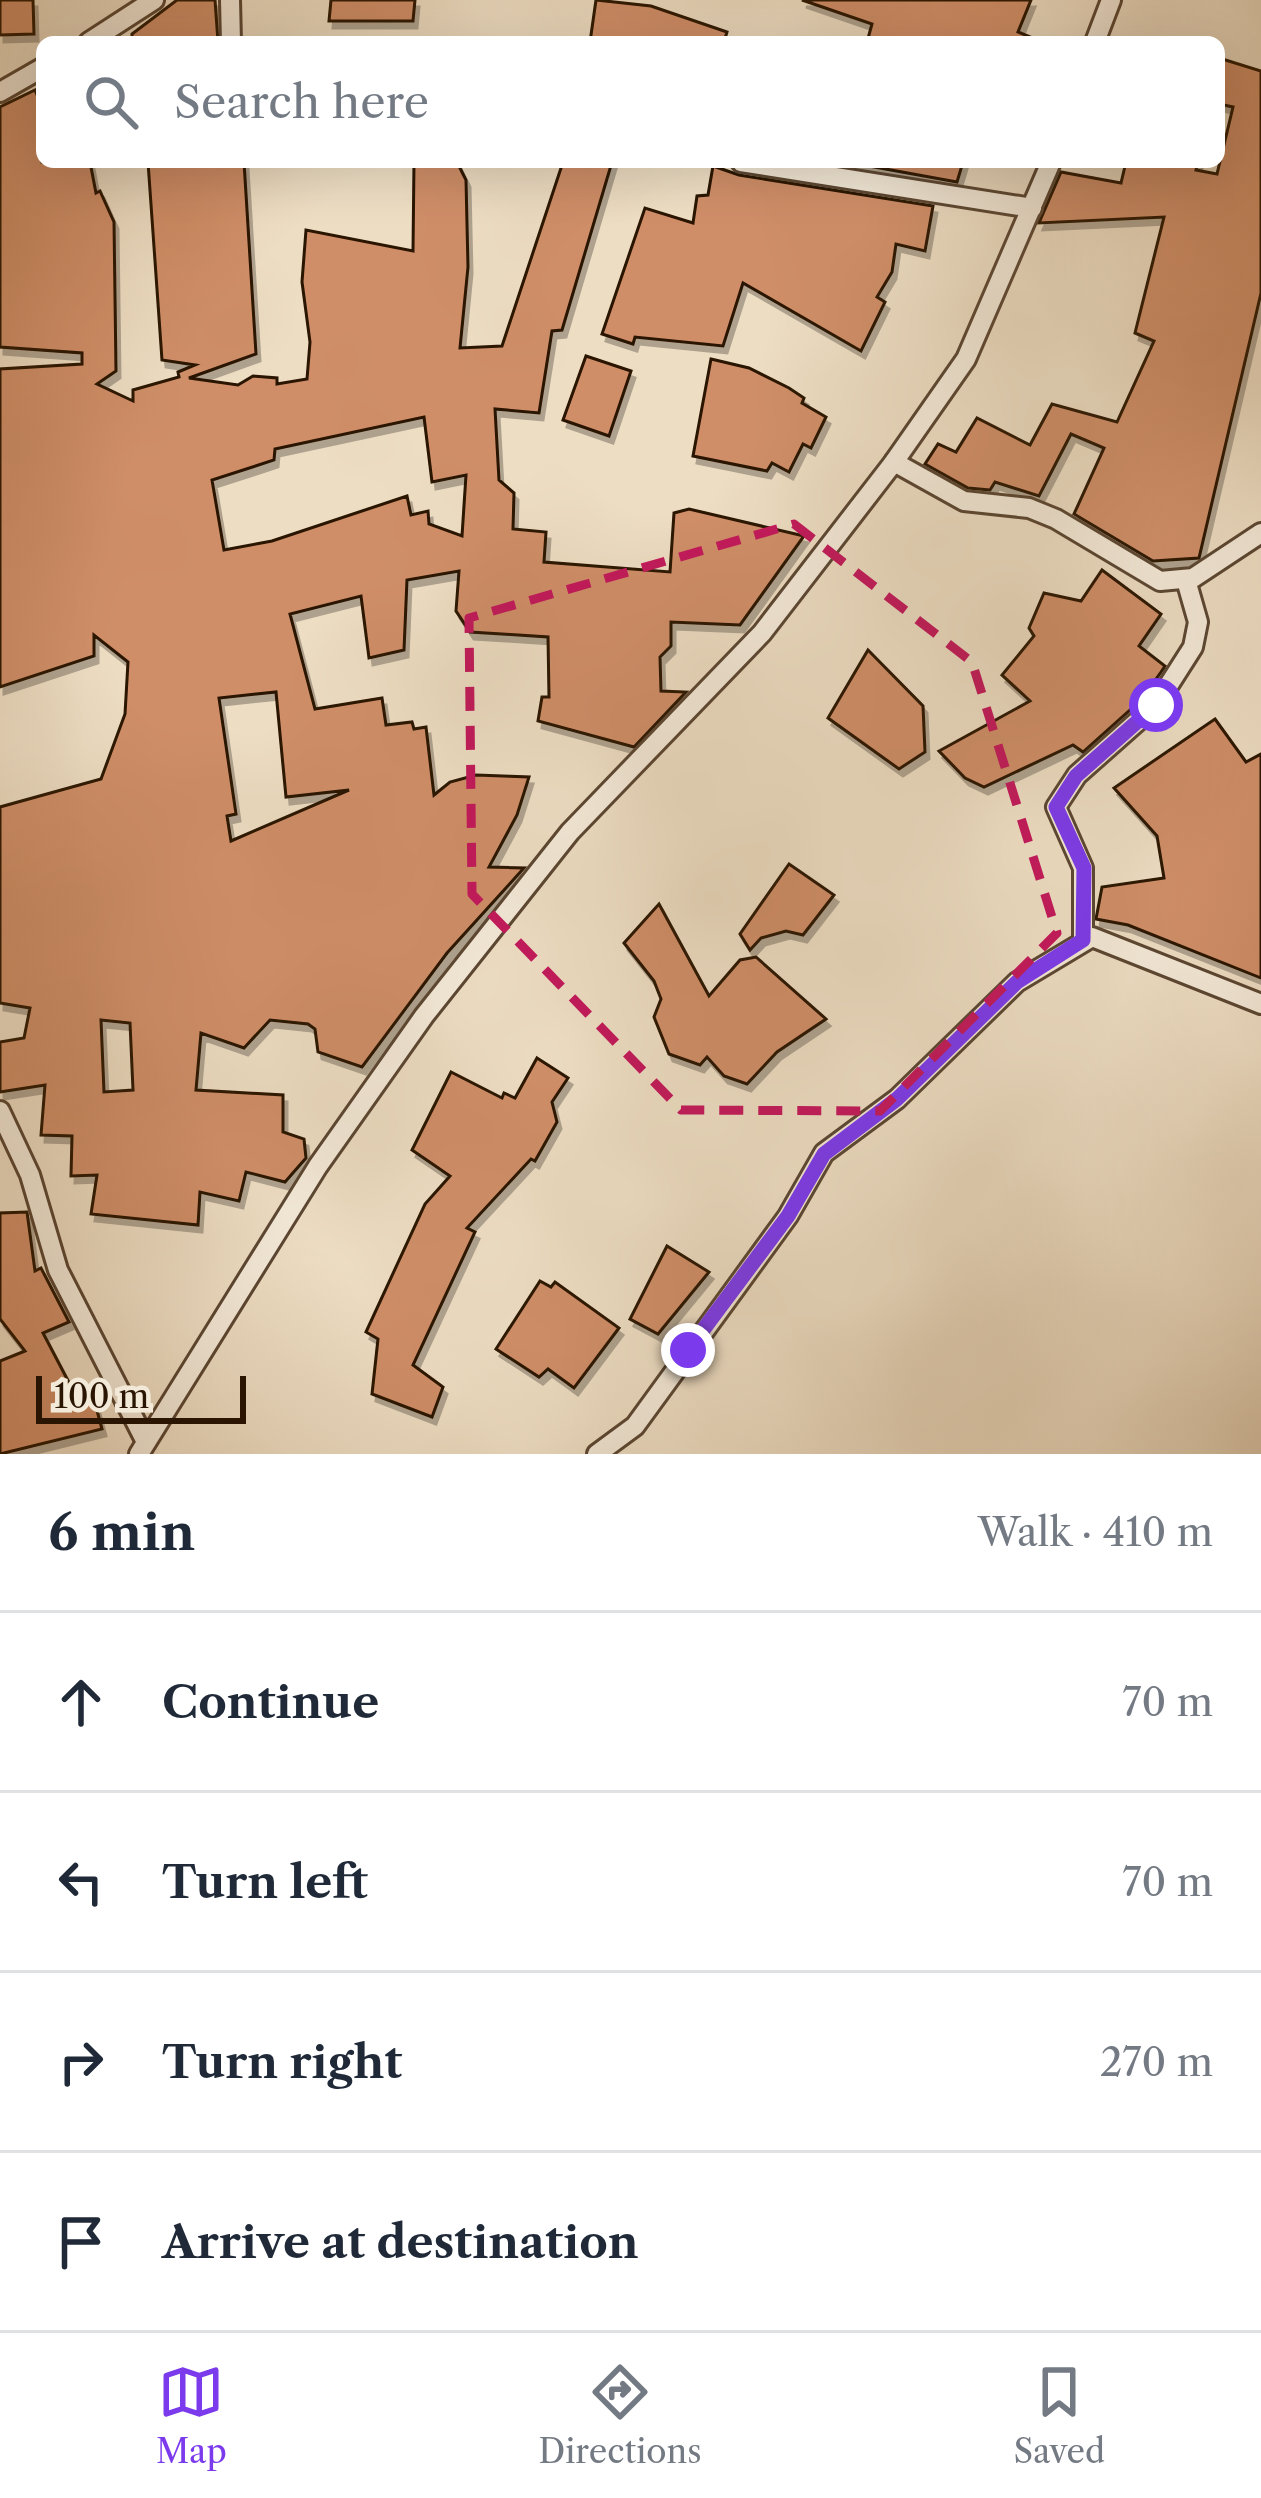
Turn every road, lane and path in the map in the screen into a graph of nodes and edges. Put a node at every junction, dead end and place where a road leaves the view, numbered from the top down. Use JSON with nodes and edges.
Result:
{"nodes":[{"id":1,"x":154,"y":0,"type":"edge"},
{"id":2,"x":230,"y":0,"type":"edge"},
{"id":3,"x":1111,"y":0,"type":"edge"},
{"id":4,"x":98,"y":36,"type":"edge"},
{"id":5,"x":231,"y":36,"type":"edge"},
{"id":6,"x":1097,"y":36,"type":"edge"},
{"id":7,"x":36,"y":71,"type":"edge"},
{"id":8,"x":0,"y":92,"type":"edge"},
{"id":9,"x":779,"y":168,"type":"edge"},
{"id":10,"x":1049,"y":168,"type":"edge"},
{"id":11,"x":1032,"y":208,"type":"junction"},
{"id":12,"x":894,"y":462,"type":"junction"},
{"id":13,"x":1261,"y":532,"type":"edge"},
{"id":14,"x":1186,"y":580,"type":"junction"},
{"id":15,"x":1083,"y":940,"type":"junction"},
{"id":16,"x":1261,"y":1004,"type":"edge"},
{"id":17,"x":0,"y":1111,"type":"edge"},
{"id":18,"x":142,"y":1448,"type":"edge"},
{"id":19,"x":597,"y":1454,"type":"edge"}],
"edges":[{"from":1,"to":4,"type":"street"},
{"from":2,"to":5,"type":"street"},
{"from":3,"to":6,"type":"street"},
{"from":7,"to":8,"type":"street"},
{"from":9,"to":11,"type":"street"},
{"from":10,"to":11,"type":"street"},
{"from":11,"to":12,"type":"street"},
{"from":12,"to":14,"type":"street"},
{"from":12,"to":18,"type":"street"},
{"from":13,"to":14,"type":"street"},
{"from":14,"to":15,"type":"street"},
{"from":15,"to":16,"type":"street"},
{"from":15,"to":19,"type":"street"},
{"from":17,"to":18,"type":"street"}]}
